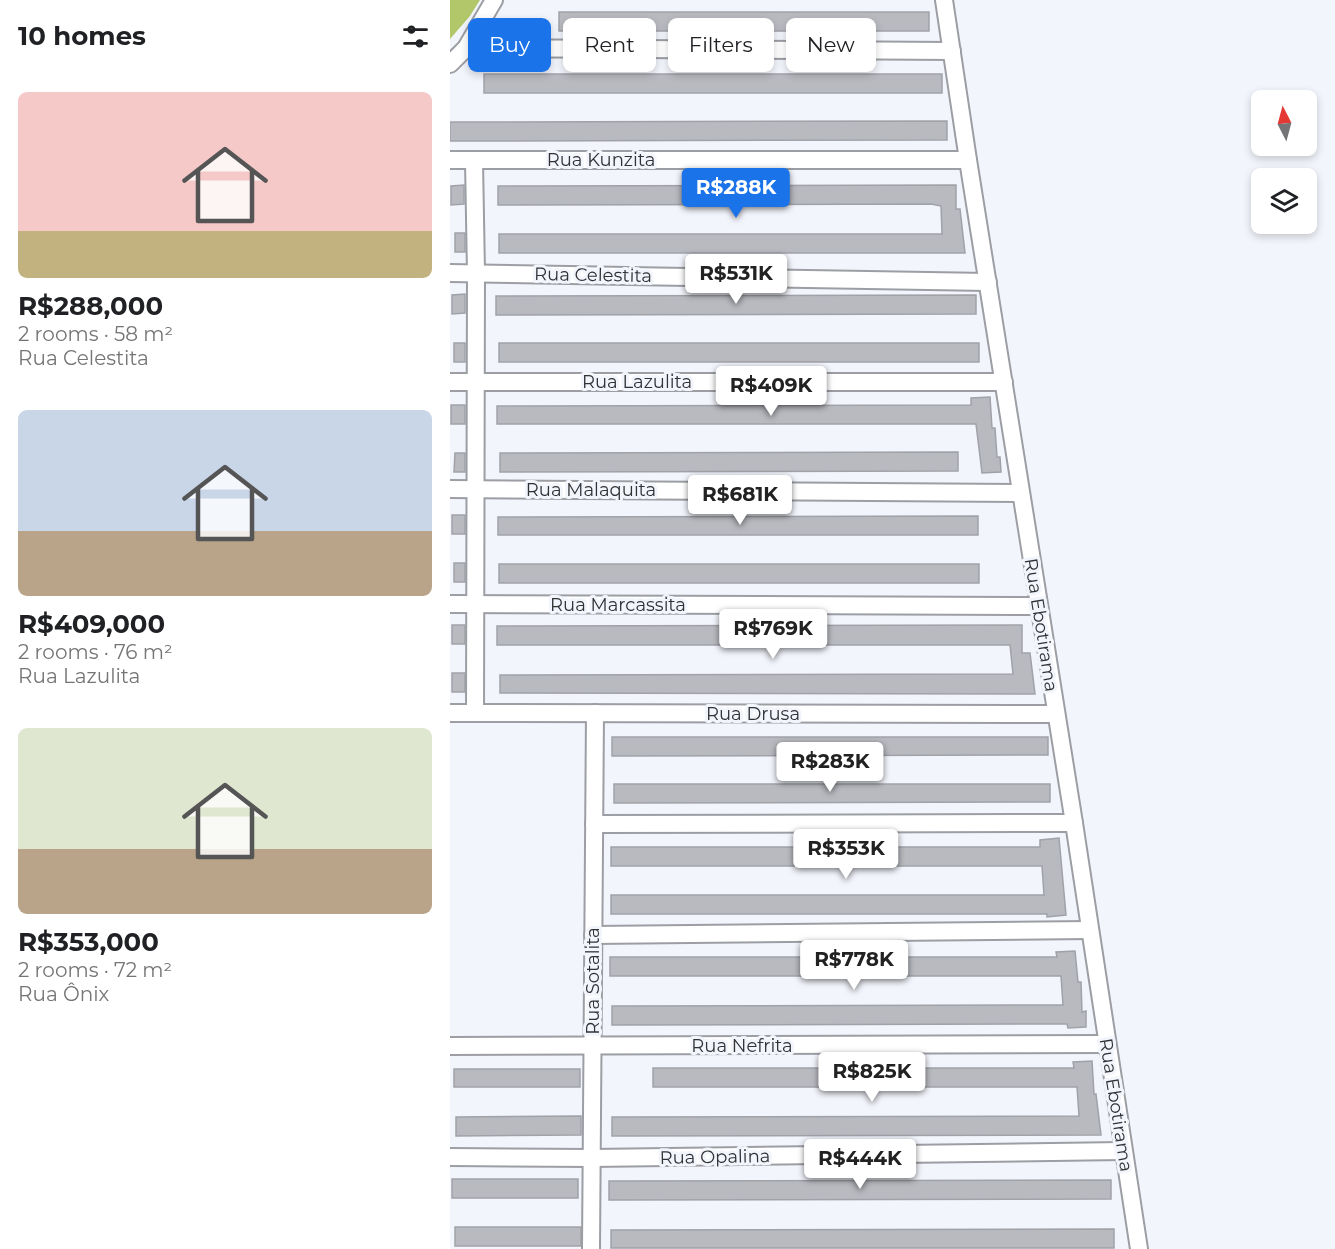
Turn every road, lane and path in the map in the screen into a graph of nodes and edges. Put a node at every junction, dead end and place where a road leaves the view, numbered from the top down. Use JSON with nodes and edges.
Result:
{"nodes":[{"id":1,"x":494,"y":0,"type":"edge"},
{"id":2,"x":944,"y":0,"type":"edge"},
{"id":3,"x":466,"y":48,"type":"junction"},
{"id":4,"x":952,"y":51,"type":"junction"},
{"id":5,"x":450,"y":64,"type":"edge"},
{"id":6,"x":450,"y":160,"type":"edge"},
{"id":7,"x":968,"y":160,"type":"junction"},
{"id":8,"x":474,"y":161,"type":"junction"},
{"id":9,"x":450,"y":273,"type":"edge"},
{"id":10,"x":476,"y":273,"type":"junction"},
{"id":11,"x":988,"y":282,"type":"junction"},
{"id":12,"x":450,"y":382,"type":"edge"},
{"id":13,"x":476,"y":382,"type":"junction"},
{"id":14,"x":1004,"y":382,"type":"junction"},
{"id":15,"x":450,"y":489,"type":"edge"},
{"id":16,"x":475,"y":489,"type":"junction"},
{"id":17,"x":1020,"y":493,"type":"junction"},
{"id":18,"x":450,"y":604,"type":"edge"},
{"id":19,"x":476,"y":604,"type":"junction"},
{"id":20,"x":1039,"y":606,"type":"junction"},
{"id":21,"x":450,"y":713,"type":"edge"},
{"id":22,"x":474,"y":713,"type":"junction"},
{"id":23,"x":595,"y":713,"type":"junction"},
{"id":24,"x":1056,"y":714,"type":"junction"},
{"id":25,"x":594,"y":824,"type":"junction"},
{"id":26,"x":1074,"y":824,"type":"junction"},
{"id":27,"x":1090,"y":930,"type":"junction"},
{"id":28,"x":593,"y":935,"type":"junction"},
{"id":29,"x":1107,"y":1044,"type":"junction"},
{"id":30,"x":450,"y":1046,"type":"edge"},
{"id":31,"x":593,"y":1047,"type":"junction"},
{"id":32,"x":1123,"y":1151,"type":"junction"},
{"id":33,"x":450,"y":1157,"type":"edge"},
{"id":34,"x":592,"y":1158,"type":"junction"},
{"id":35,"x":591,"y":1249,"type":"edge"},
{"id":36,"x":1139,"y":1249,"type":"edge"}],
"edges":[{"from":1,"to":3,"type":"street"},
{"from":2,"to":4,"type":"street","name":"Rua Ebotirama"},
{"from":3,"to":4,"type":"street"},
{"from":3,"to":5,"type":"street"},
{"from":4,"to":7,"type":"street","name":"Rua Ebotirama"},
{"from":6,"to":8,"type":"street","name":"Rua Kunzita"},
{"from":7,"to":8,"type":"street","name":"Rua Kunzita"},
{"from":7,"to":11,"type":"street","name":"Rua Ebotirama"},
{"from":8,"to":10,"type":"street"},
{"from":9,"to":10,"type":"street","name":"Rua Celestita"},
{"from":10,"to":11,"type":"street","name":"Rua Celestita"},
{"from":10,"to":13,"type":"street"},
{"from":11,"to":14,"type":"street","name":"Rua Ebotirama"},
{"from":12,"to":13,"type":"street","name":"Rua Lazulita"},
{"from":13,"to":14,"type":"street","name":"Rua Lazulita"},
{"from":13,"to":16,"type":"street"},
{"from":14,"to":17,"type":"street","name":"Rua Ebotirama"},
{"from":15,"to":16,"type":"street","name":"Rua Malaquita"},
{"from":16,"to":17,"type":"street","name":"Rua Malaquita"},
{"from":16,"to":19,"type":"street"},
{"from":17,"to":20,"type":"street","name":"Rua Ebotirama"},
{"from":18,"to":19,"type":"street","name":"Rua Marcassita"},
{"from":19,"to":20,"type":"street","name":"Rua Marcassita"},
{"from":19,"to":22,"type":"street"},
{"from":20,"to":24,"type":"street","name":"Rua Ebotirama"},
{"from":21,"to":22,"type":"street","name":"Rua Drusa"},
{"from":22,"to":23,"type":"street","name":"Rua Drusa"},
{"from":23,"to":24,"type":"street","name":"Rua Drusa"},
{"from":23,"to":25,"type":"street","name":"Rua Sotalita"},
{"from":24,"to":26,"type":"street","name":"Rua Ebotirama"},
{"from":25,"to":26,"type":"street"},
{"from":25,"to":28,"type":"street","name":"Rua Sotalita"},
{"from":26,"to":27,"type":"street","name":"Rua Ebotirama"},
{"from":27,"to":28,"type":"street"},
{"from":27,"to":29,"type":"street","name":"Rua Ebotirama"},
{"from":28,"to":31,"type":"street","name":"Rua Sotalita"},
{"from":29,"to":31,"type":"street","name":"Rua Nefrita"},
{"from":29,"to":32,"type":"street","name":"Rua Ebotirama"},
{"from":30,"to":31,"type":"street","name":"Rua Nefrita"},
{"from":31,"to":34,"type":"street","name":"Rua Sotalita"},
{"from":32,"to":34,"type":"street","name":"Rua Opalina"},
{"from":32,"to":36,"type":"street","name":"Rua Ebotirama"},
{"from":33,"to":34,"type":"street","name":"Rua Opalina"},
{"from":34,"to":35,"type":"street","name":"Rua Sotalita"}]}
